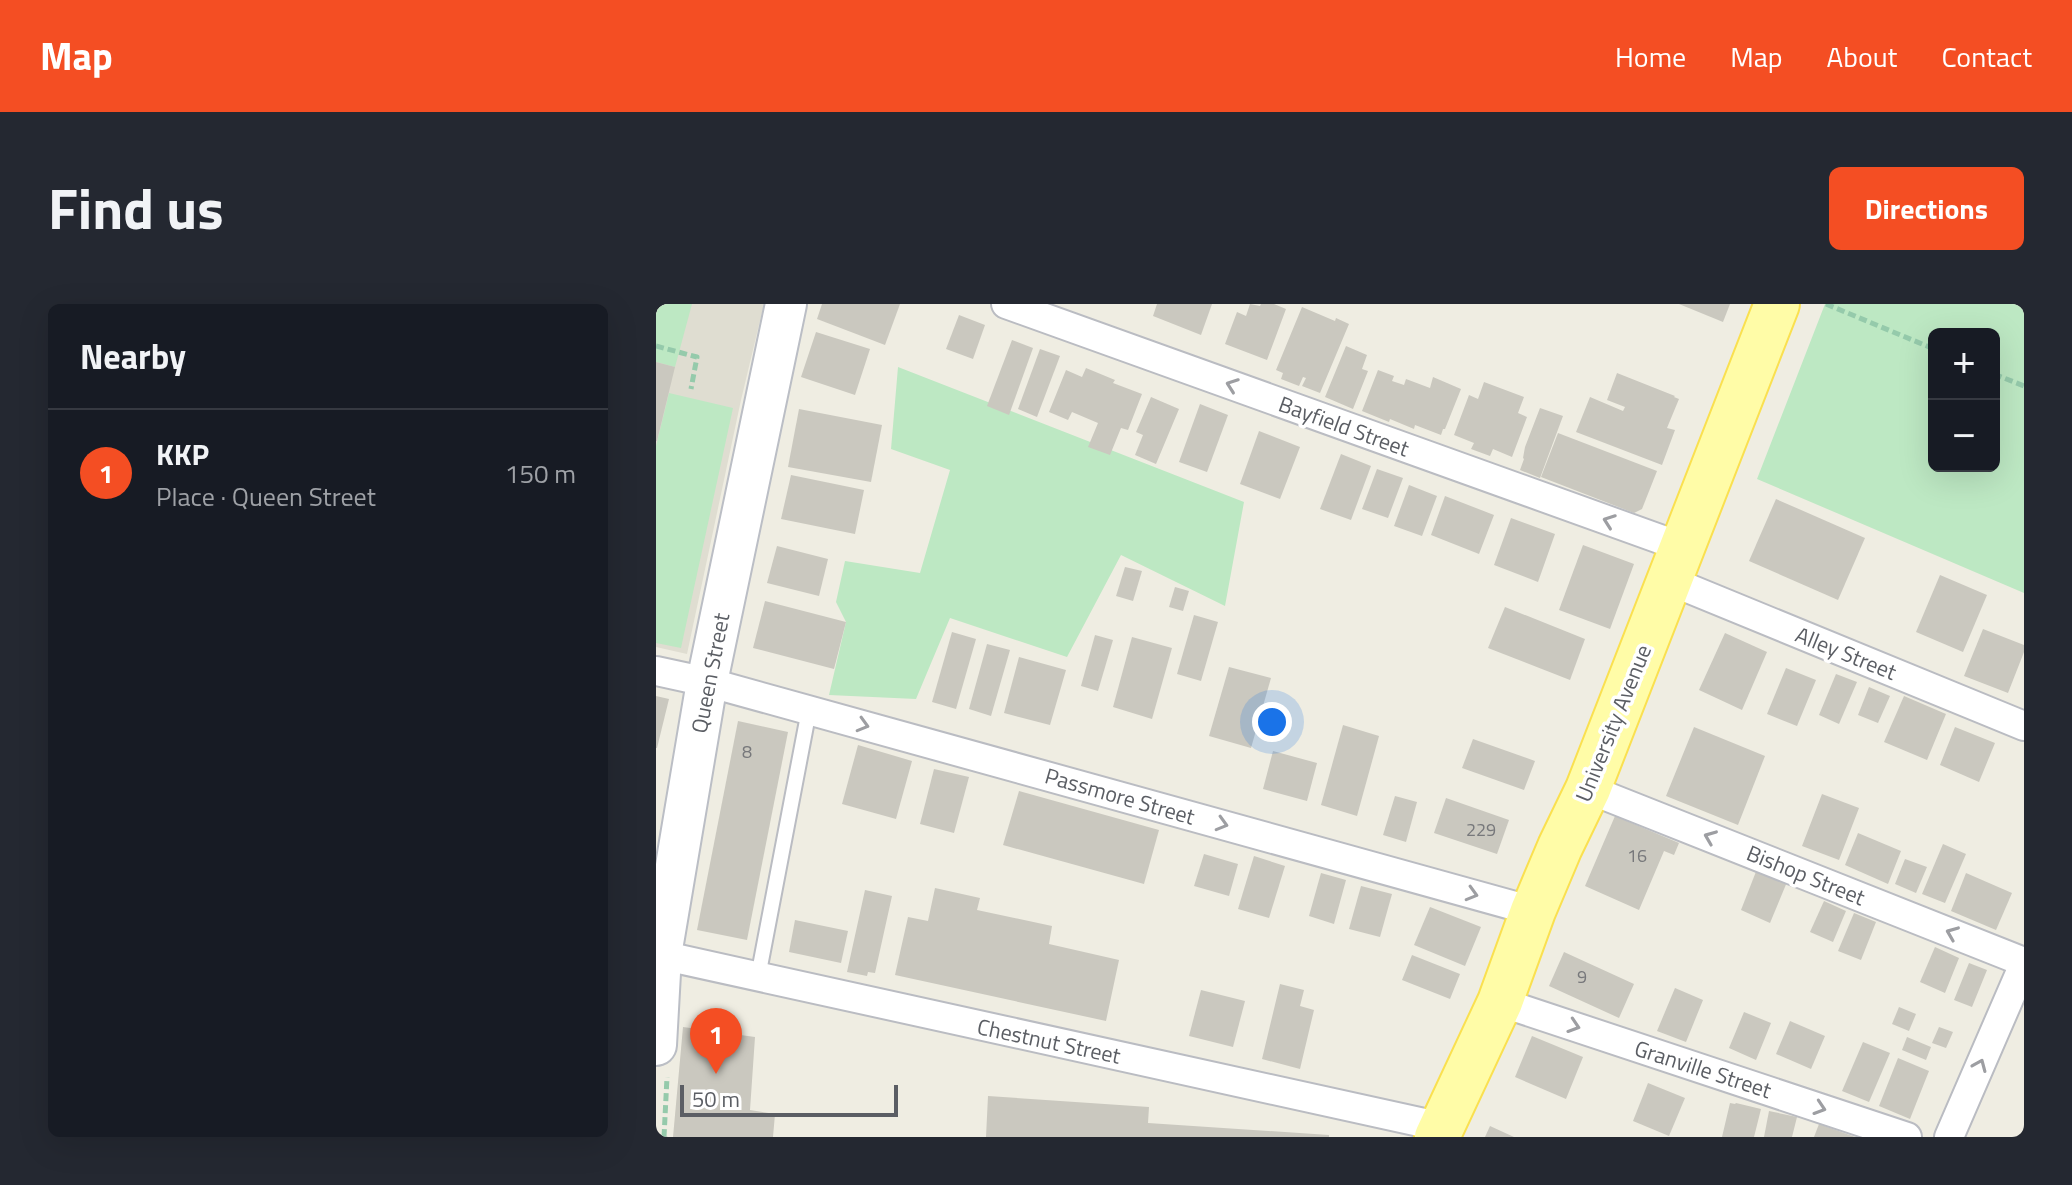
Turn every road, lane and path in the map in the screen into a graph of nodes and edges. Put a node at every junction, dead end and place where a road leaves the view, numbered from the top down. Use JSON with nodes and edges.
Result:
{"nodes":[{"id":1,"x":786,"y":304,"type":"edge"},
{"id":2,"x":1006,"y":304,"type":"edge"},
{"id":3,"x":1777,"y":304,"type":"edge"},
{"id":4,"x":1826,"y":304,"type":"edge"},
{"id":5,"x":656,"y":346,"type":"edge"},
{"id":6,"x":1928,"y":346,"type":"edge"},
{"id":7,"x":2000,"y":376,"type":"edge"},
{"id":8,"x":2024,"y":386,"type":"edge"},
{"id":9,"x":691,"y":389,"type":"dead end"},
{"id":10,"x":1675,"y":564,"type":"junction"},
{"id":11,"x":656,"y":671,"type":"edge"},
{"id":12,"x":707,"y":682,"type":"junction"},
{"id":13,"x":809,"y":710,"type":"junction"},
{"id":14,"x":2024,"y":726,"type":"edge"},
{"id":15,"x":1588,"y":789,"type":"junction"},
{"id":16,"x":1533,"y":911,"type":"junction"},
{"id":17,"x":658,"y":955,"type":"edge"},
{"id":18,"x":2024,"y":963,"type":"edge"},
{"id":19,"x":758,"y":977,"type":"junction"},
{"id":20,"x":1500,"y":1002,"type":"junction"},
{"id":21,"x":656,"y":1045,"type":"edge"},
{"id":22,"x":1440,"y":1132,"type":"edge"},
{"id":23,"x":1907,"y":1137,"type":"edge"},
{"id":24,"x":1949,"y":1137,"type":"edge"}],
"edges":[{"from":1,"to":12,"type":"street","name":"Queen Street"},
{"from":10,"to":2,"type":"street","name":"Bayfield Street","one_way":true},
{"from":3,"to":10,"type":"main road","name":"University Avenue"},
{"from":4,"to":6,"type":"path"},
{"from":5,"to":9,"type":"path"},
{"from":7,"to":8,"type":"path"},
{"from":10,"to":14,"type":"street","name":"Alley Street"},
{"from":10,"to":15,"type":"main road","name":"University Avenue"},
{"from":11,"to":12,"type":"street","name":"Passmore Street"},
{"from":12,"to":13,"type":"street","name":"Passmore Street"},
{"from":12,"to":17,"type":"street","name":"Queen Street"},
{"from":13,"to":16,"type":"street","name":"Passmore Street","one_way":true},
{"from":13,"to":19,"type":"lane"},
{"from":15,"to":16,"type":"main road","name":"University Avenue"},
{"from":18,"to":15,"type":"street","name":"Bishop Street","one_way":true},
{"from":16,"to":20,"type":"main road","name":"University Avenue"},
{"from":17,"to":19,"type":"street","name":"Chestnut Street"},
{"from":17,"to":21,"type":"street","name":"Queen Street"},
{"from":24,"to":18,"type":"street","one_way":true},
{"from":19,"to":22,"type":"street","name":"Chestnut Street"},
{"from":20,"to":22,"type":"main road","name":"University Avenue"},
{"from":20,"to":23,"type":"street","name":"Granville Street","one_way":true}]}
